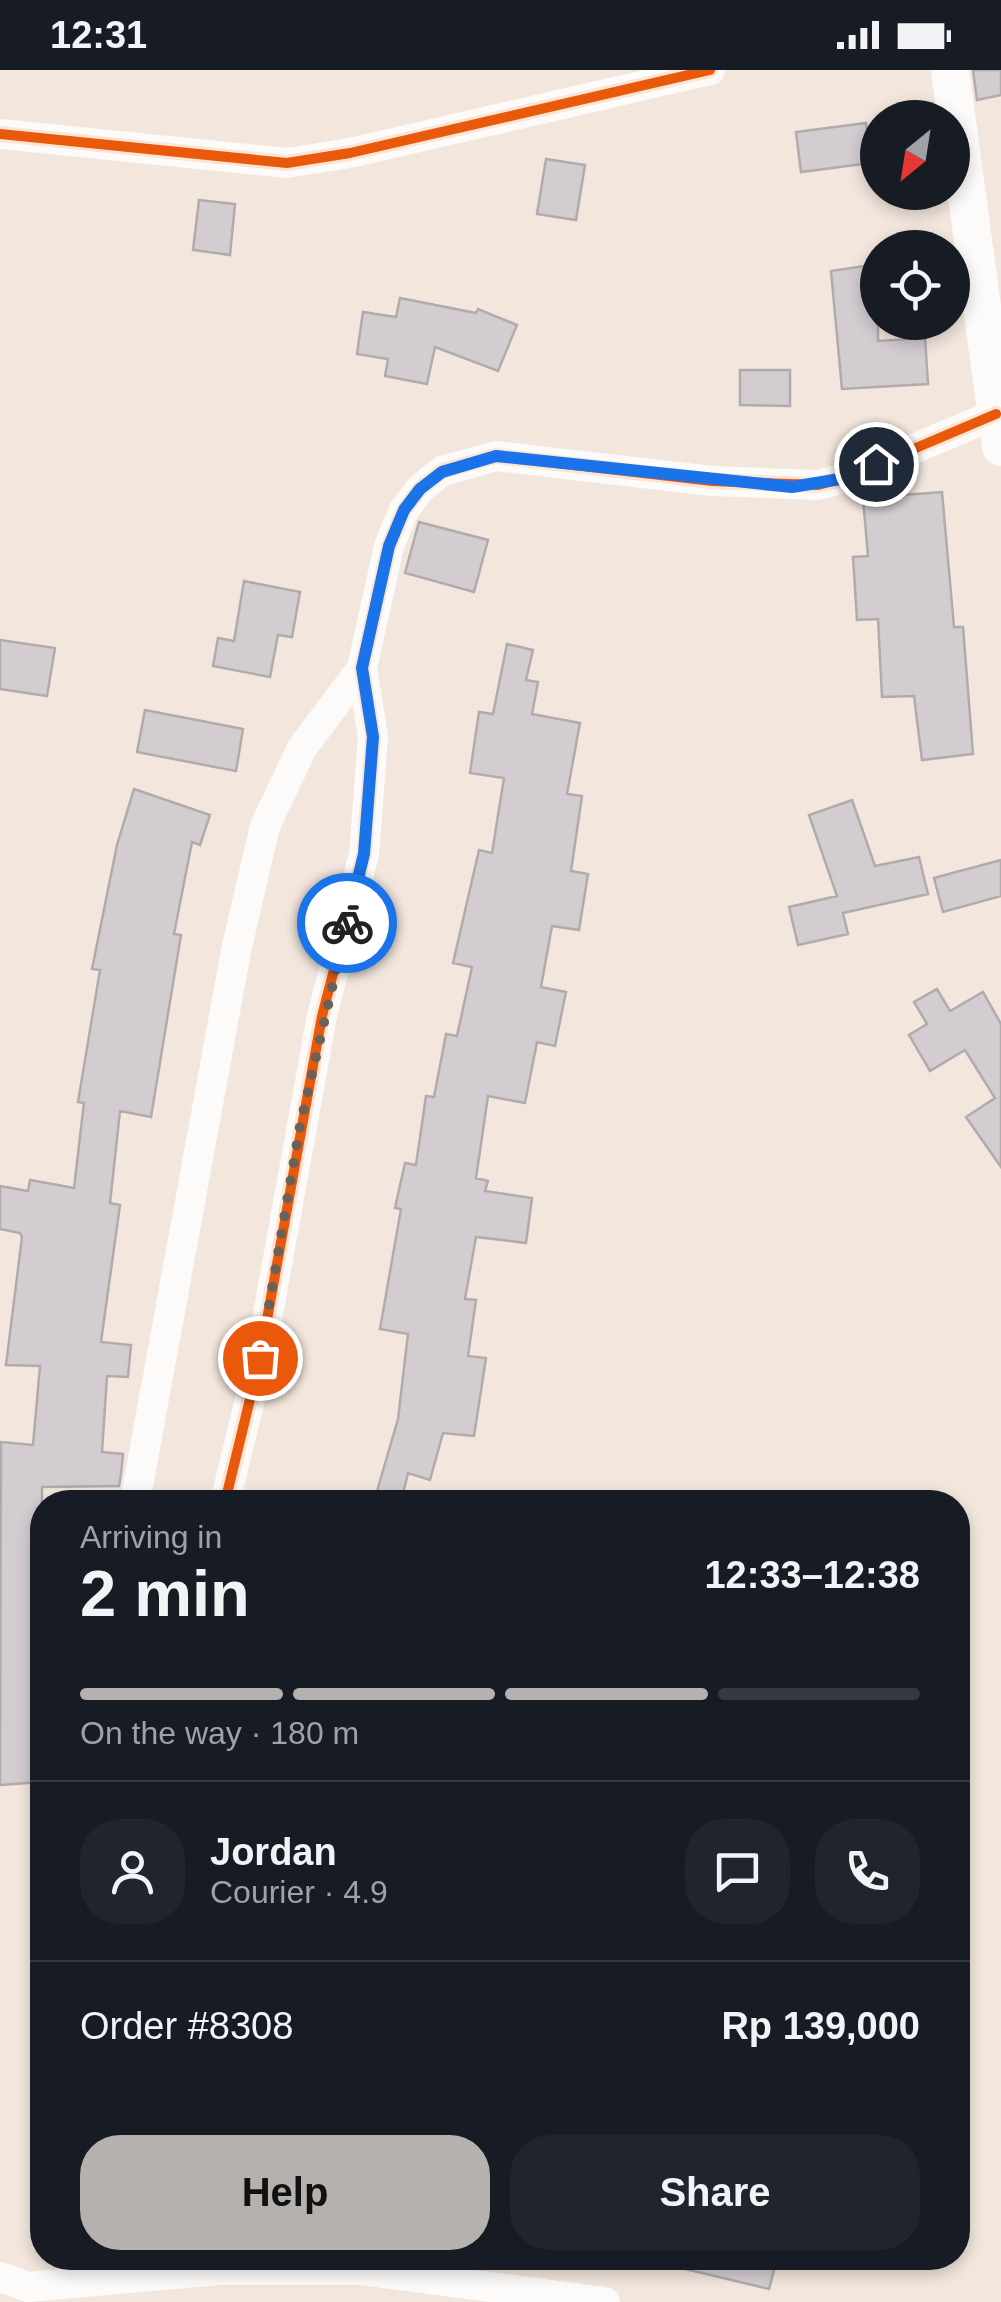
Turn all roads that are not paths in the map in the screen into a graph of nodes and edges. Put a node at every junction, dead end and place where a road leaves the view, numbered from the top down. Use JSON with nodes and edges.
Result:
{"nodes":[{"id":1,"x":710,"y":70,"type":"edge"},
{"id":2,"x":950,"y":70,"type":"edge"},
{"id":3,"x":0,"y":134,"type":"edge"},
{"id":4,"x":999,"y":431,"type":"edge"},
{"id":5,"x":362,"y":668,"type":"junction"},
{"id":6,"x":138,"y":1490,"type":"edge"},
{"id":7,"x":228,"y":1490,"type":"edge"},
{"id":8,"x":0,"y":2276,"type":"edge"},
{"id":9,"x":605,"y":2302,"type":"edge"}],
"edges":[{"from":1,"to":3,"type":"street"},
{"from":2,"to":4,"type":"street"},
{"from":4,"to":5,"type":"street"},
{"from":5,"to":6,"type":"street"},
{"from":5,"to":7,"type":"street"},
{"from":8,"to":9,"type":"street"}]}
